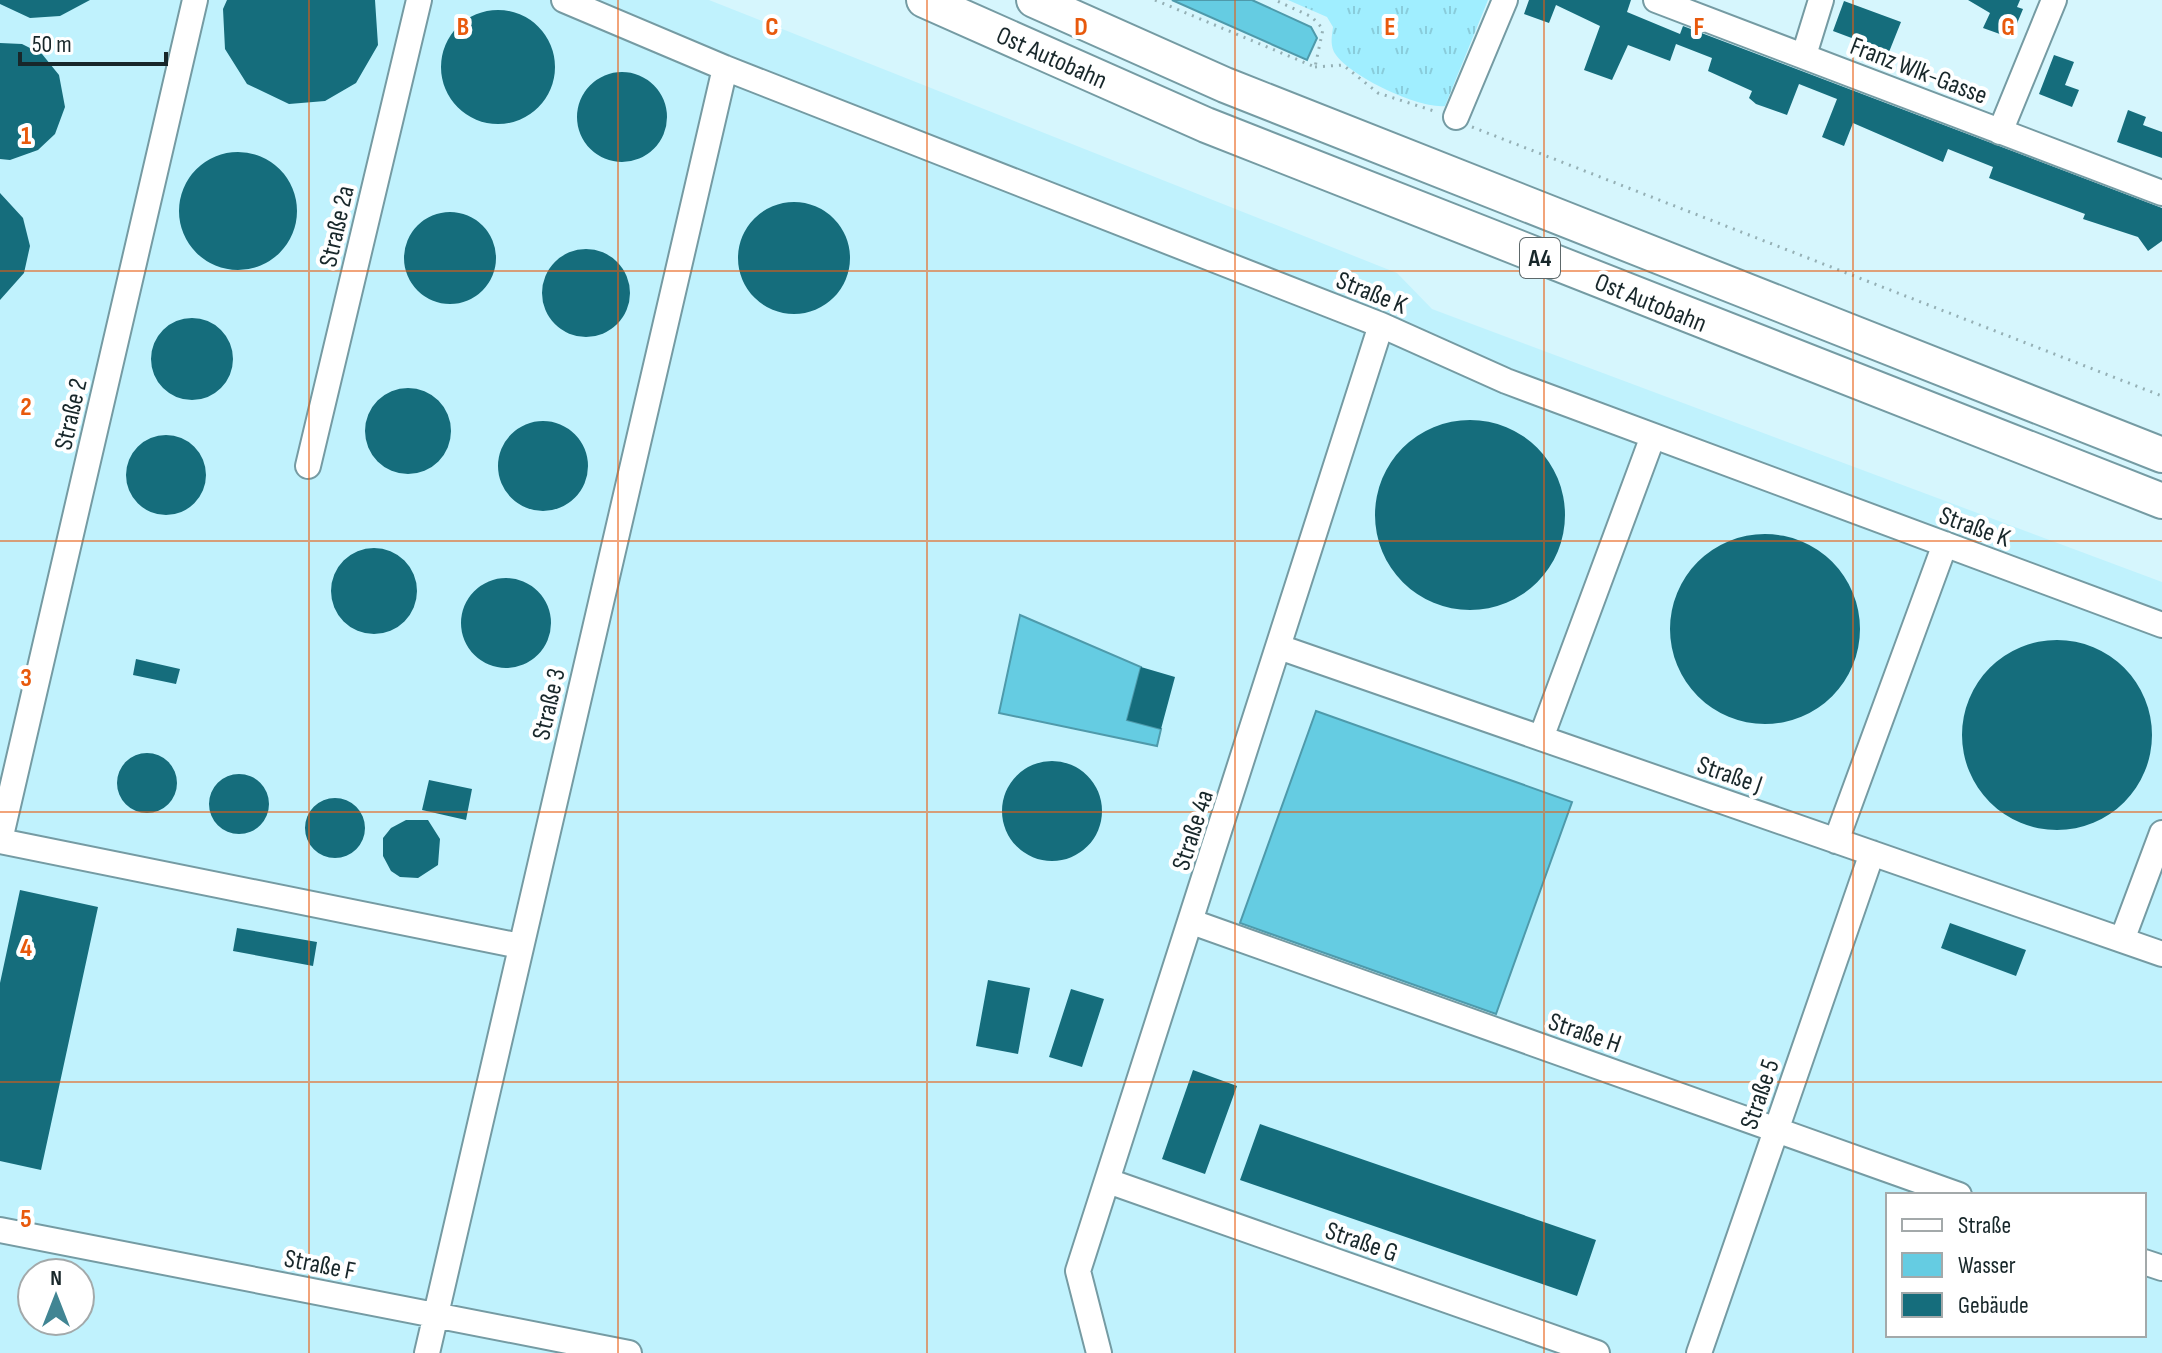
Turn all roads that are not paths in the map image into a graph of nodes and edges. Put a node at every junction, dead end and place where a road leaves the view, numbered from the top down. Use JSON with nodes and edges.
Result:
{"nodes":[{"id":1,"x":195,"y":0,"type":"edge"},
{"id":2,"x":419,"y":0,"type":"edge"},
{"id":3,"x":564,"y":0,"type":"edge"},
{"id":4,"x":924,"y":0,"type":"edge"},
{"id":5,"x":1034,"y":0,"type":"edge"},
{"id":6,"x":1505,"y":0,"type":"edge"},
{"id":7,"x":1656,"y":0,"type":"edge"},
{"id":8,"x":1821,"y":0,"type":"edge"},
{"id":9,"x":2054,"y":0,"type":"edge"},
{"id":10,"x":1804,"y":55,"type":"junction"},
{"id":11,"x":725,"y":68,"type":"junction"},
{"id":12,"x":1456,"y":117,"type":"road end"},
{"id":13,"x":2000,"y":132,"type":"junction"},
{"id":14,"x":2162,"y":193,"type":"edge"},
{"id":15,"x":1381,"y":325,"type":"junction"},
{"id":16,"x":1653,"y":436,"type":"junction"},
{"id":17,"x":2162,"y":455,"type":"edge"},
{"id":18,"x":308,"y":466,"type":"dead end"},
{"id":19,"x":2162,"y":501,"type":"edge"},
{"id":20,"x":1945,"y":544,"type":"junction"},
{"id":21,"x":2162,"y":625,"type":"edge"},
{"id":22,"x":1279,"y":647,"type":"junction"},
{"id":23,"x":1541,"y":738,"type":"junction"},
{"id":24,"x":2162,"y":833,"type":"edge"},
{"id":25,"x":0,"y":841,"type":"edge"},
{"id":26,"x":1836,"y":841,"type":"junction"},
{"id":27,"x":1872,"y":853,"type":"junction"},
{"id":28,"x":1192,"y":922,"type":"junction"},
{"id":29,"x":2122,"y":940,"type":"junction"},
{"id":30,"x":520,"y":946,"type":"junction"},
{"id":31,"x":2162,"y":954,"type":"edge"},
{"id":32,"x":1776,"y":1129,"type":"junction"},
{"id":33,"x":1108,"y":1181,"type":"junction"},
{"id":34,"x":1953,"y":1193,"type":"edge"},
{"id":35,"x":0,"y":1230,"type":"edge"},
{"id":36,"x":434,"y":1315,"type":"junction"},
{"id":37,"x":427,"y":1353,"type":"edge"},
{"id":38,"x":629,"y":1353,"type":"edge"},
{"id":39,"x":1099,"y":1353,"type":"edge"},
{"id":40,"x":1597,"y":1353,"type":"edge"},
{"id":41,"x":1699,"y":1353,"type":"edge"}],
"edges":[{"from":1,"to":25,"type":"street","name":"Straße 2"},
{"from":2,"to":18,"type":"street","name":"Straße 2a"},
{"from":3,"to":11,"type":"street","name":"Straße K"},
{"from":4,"to":19,"type":"highway","name":"Ost Autobahn","number":"A4"},
{"from":5,"to":17,"type":"highway","name":"Ost Autobahn","number":"A4"},
{"from":6,"to":12,"type":"street"},
{"from":7,"to":10,"type":"street","name":"Franz Wlk-Gasse"},
{"from":8,"to":10,"type":"street"},
{"from":9,"to":13,"type":"street"},
{"from":10,"to":13,"type":"street","name":"Franz Wlk-Gasse"},
{"from":11,"to":15,"type":"street","name":"Straße K"},
{"from":11,"to":30,"type":"street","name":"Straße 3"},
{"from":13,"to":14,"type":"street","name":"Franz Wlk-Gasse"},
{"from":15,"to":16,"type":"street","name":"Straße K"},
{"from":15,"to":22,"type":"street","name":"Straße 4a"},
{"from":16,"to":20,"type":"street","name":"Straße K"},
{"from":16,"to":23,"type":"street"},
{"from":20,"to":21,"type":"street","name":"Straße K"},
{"from":20,"to":26,"type":"street"},
{"from":22,"to":23,"type":"street","name":"Straße J"},
{"from":22,"to":28,"type":"street","name":"Straße 4a"},
{"from":23,"to":26,"type":"street","name":"Straße J"},
{"from":24,"to":29,"type":"street"},
{"from":25,"to":30,"type":"street"},
{"from":26,"to":27,"type":"street","name":"Straße J"},
{"from":27,"to":29,"type":"street","name":"Straße J"},
{"from":27,"to":32,"type":"street","name":"Straße 5"},
{"from":28,"to":32,"type":"street","name":"Straße H"},
{"from":28,"to":33,"type":"street","name":"Straße 4a"},
{"from":29,"to":31,"type":"street","name":"Straße J"},
{"from":30,"to":36,"type":"street","name":"Straße 3"},
{"from":32,"to":34,"type":"street","name":"Straße H"},
{"from":32,"to":41,"type":"street","name":"Straße 5"},
{"from":33,"to":39,"type":"street","name":"Straße 4a"},
{"from":33,"to":40,"type":"street","name":"Straße G"},
{"from":35,"to":36,"type":"street","name":"Straße F"},
{"from":36,"to":37,"type":"street","name":"Straße 3"},
{"from":36,"to":38,"type":"street","name":"Straße F"}]}
